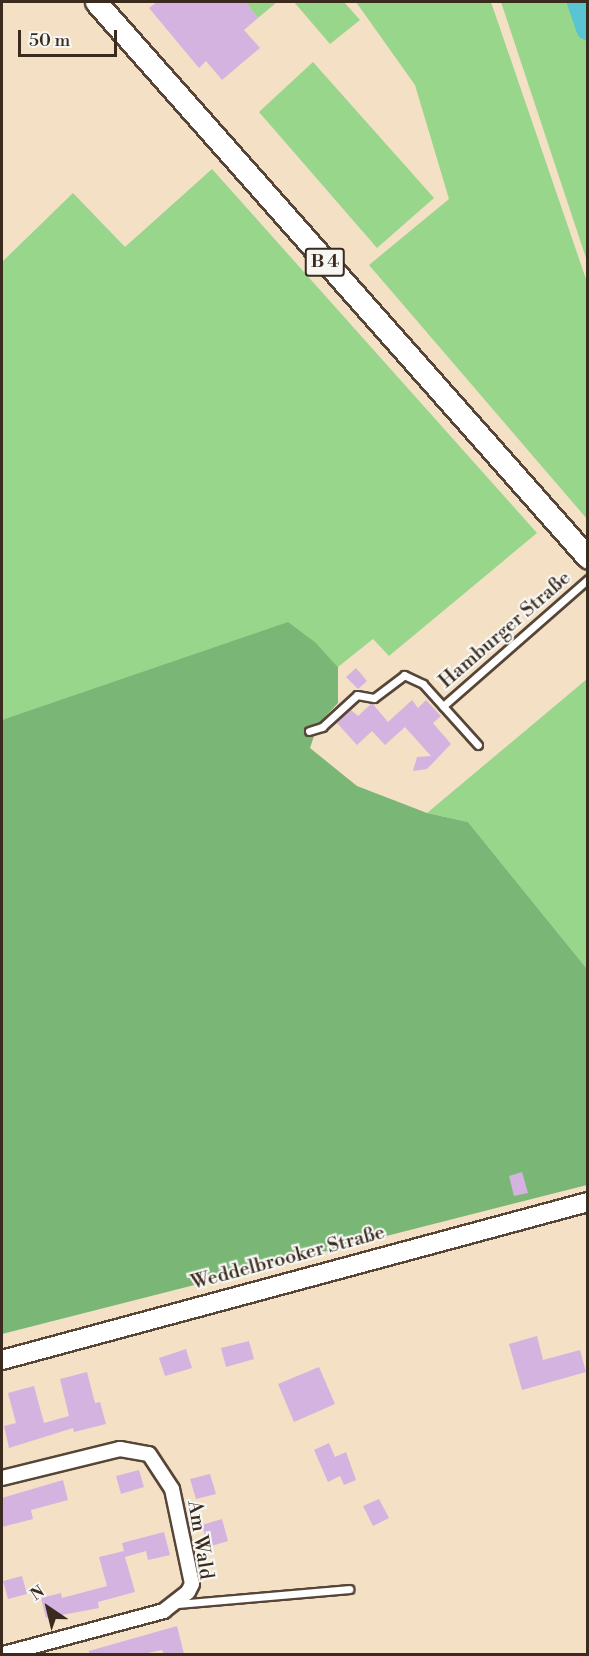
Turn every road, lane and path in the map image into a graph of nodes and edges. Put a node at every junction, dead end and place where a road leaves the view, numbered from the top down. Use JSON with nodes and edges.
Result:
{"nodes":[{"id":1,"x":96,"y":2,"type":"edge"},
{"id":2,"x":588,"y":558,"type":"edge"},
{"id":3,"x":588,"y":579,"type":"edge"},
{"id":4,"x":444,"y":706,"type":"junction"},
{"id":5,"x":309,"y":731,"type":"dead end"},
{"id":6,"x":478,"y":745,"type":"dead end"},
{"id":7,"x":588,"y":1202,"type":"edge"},
{"id":8,"x":2,"y":1360,"type":"edge"},
{"id":9,"x":2,"y":1478,"type":"edge"},
{"id":10,"x":349,"y":1590,"type":"dead end"},
{"id":11,"x":175,"y":1604,"type":"junction"},
{"id":12,"x":3,"y":1654,"type":"edge"}],
"edges":[{"from":1,"to":2,"type":"main road","number":"B 4"},
{"from":3,"to":4,"type":"lane","name":"Hamburger Straße"},
{"from":4,"to":5,"type":"lane"},
{"from":4,"to":6,"type":"lane"},
{"from":7,"to":8,"type":"street","name":"Weddelbrooker Straße"},
{"from":9,"to":11,"type":"street","name":"Am Wald"},
{"from":10,"to":11,"type":"lane"},
{"from":11,"to":12,"type":"street"}]}
